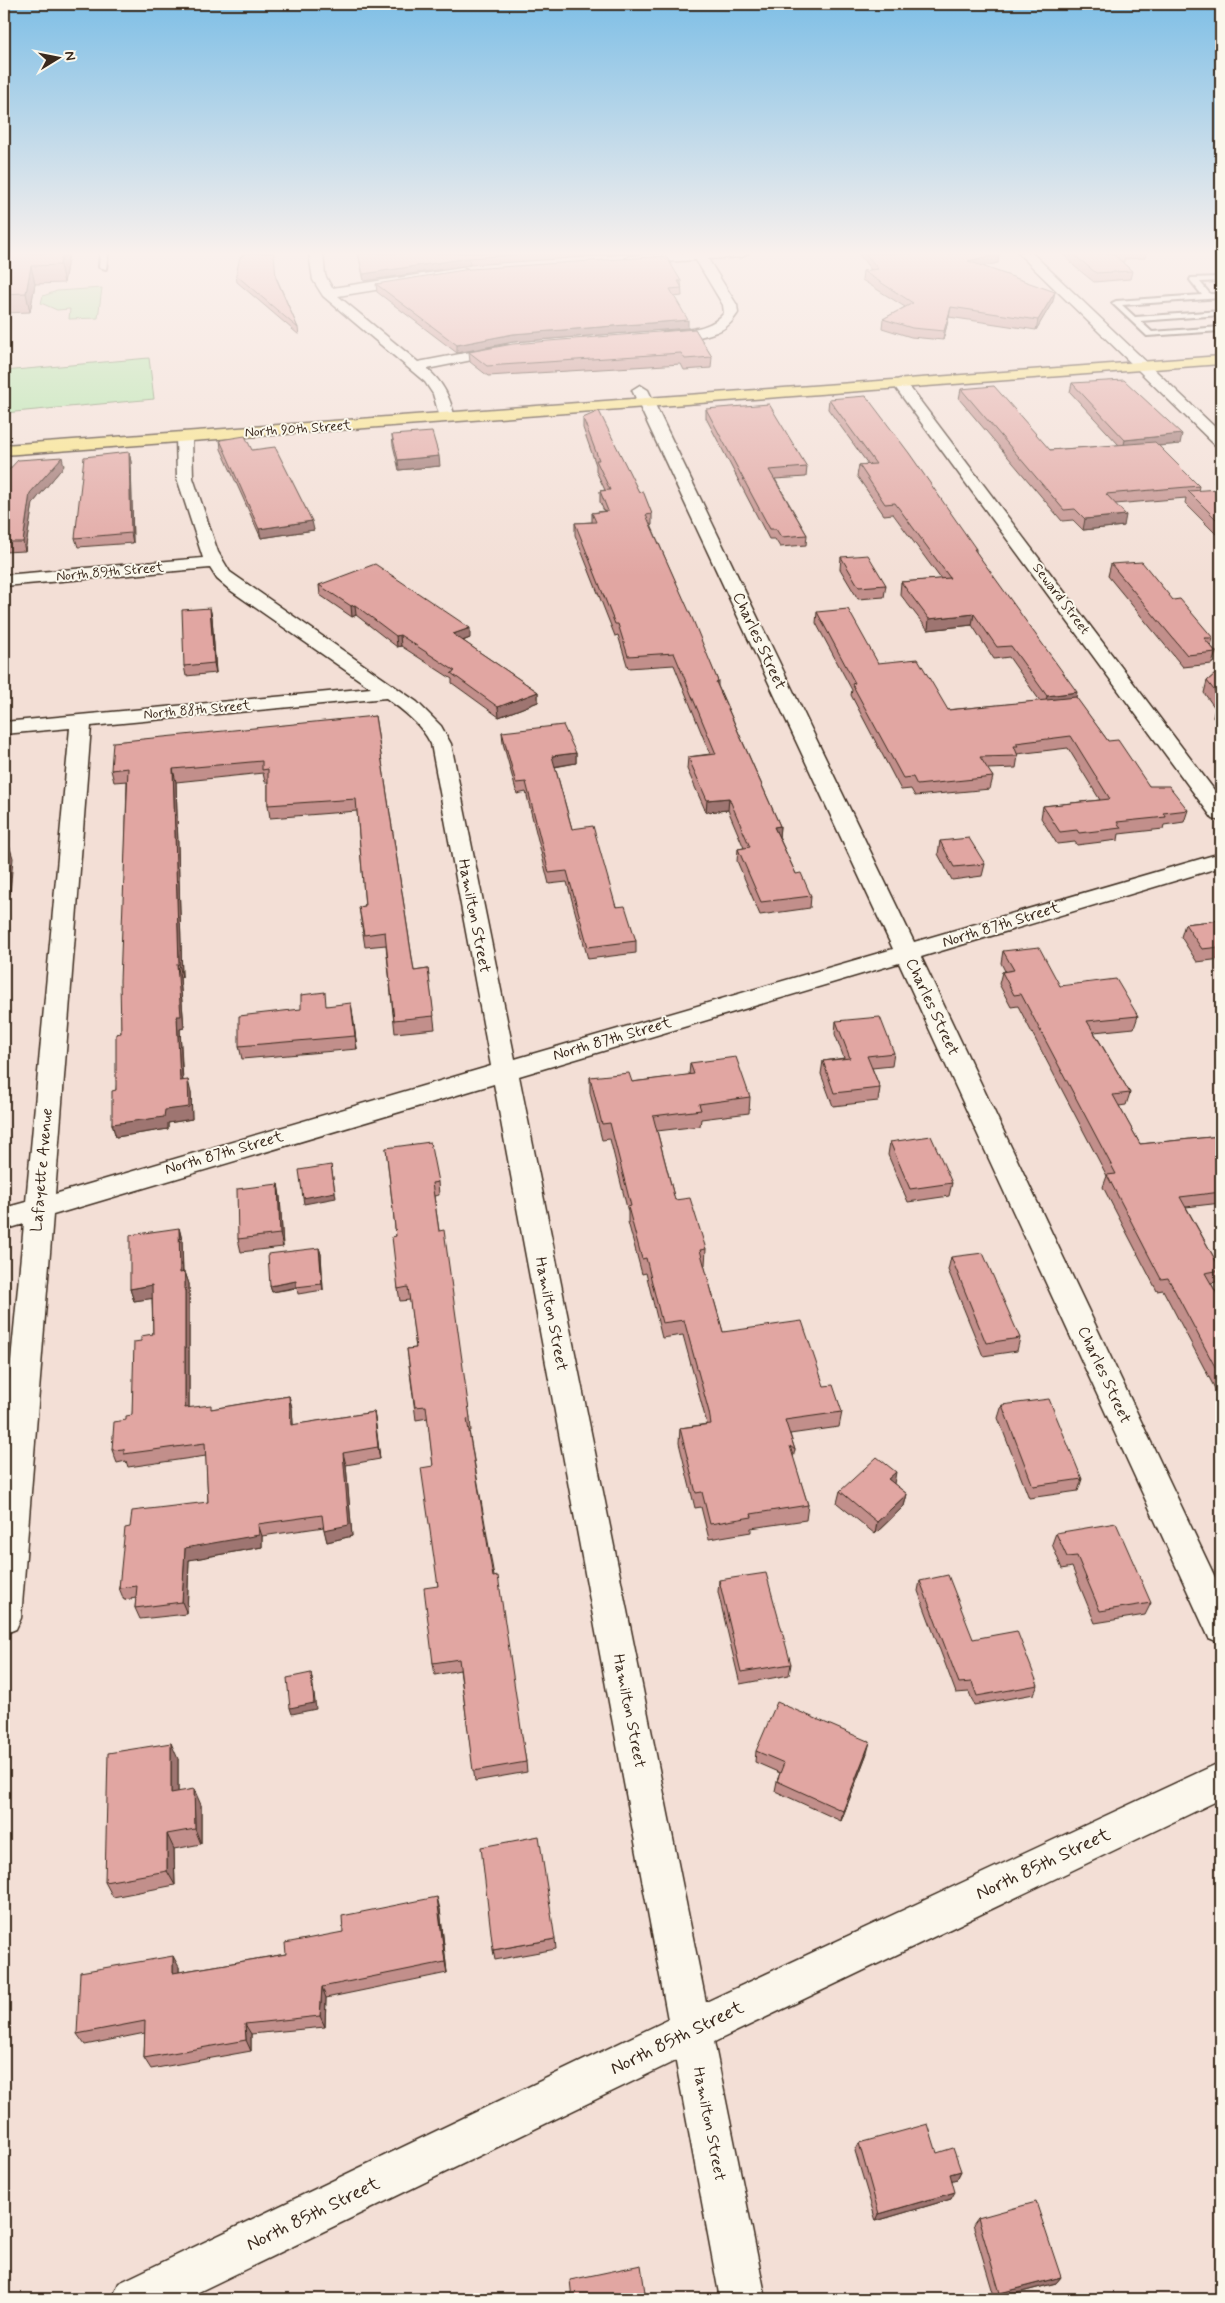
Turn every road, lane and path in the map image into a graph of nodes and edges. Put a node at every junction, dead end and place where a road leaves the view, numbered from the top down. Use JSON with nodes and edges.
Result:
{"nodes":[{"id":1,"x":408,"y":360,"type":"edge"},
{"id":2,"x":451,"y":360,"type":"edge"},
{"id":3,"x":1057,"y":360,"type":"edge"},
{"id":4,"x":1138,"y":360,"type":"edge"},
{"id":5,"x":1215,"y":360,"type":"edge"},
{"id":6,"x":1143,"y":366,"type":"junction"},
{"id":7,"x":416,"y":367,"type":"junction"},
{"id":8,"x":900,"y":384,"type":"junction"},
{"id":9,"x":643,"y":396,"type":"junction"},
{"id":10,"x":445,"y":411,"type":"junction"},
{"id":11,"x":4,"y":436,"type":"edge"},
{"id":12,"x":184,"y":437,"type":"junction"},
{"id":13,"x":1221,"y":442,"type":"edge"},
{"id":14,"x":4,"y":450,"type":"edge"},
{"id":15,"x":216,"y":562,"type":"junction"},
{"id":16,"x":4,"y":581,"type":"edge"},
{"id":17,"x":390,"y":692,"type":"junction"},
{"id":18,"x":81,"y":721,"type":"junction"},
{"id":19,"x":4,"y":728,"type":"edge"},
{"id":20,"x":1221,"y":814,"type":"edge"},
{"id":21,"x":1221,"y":860,"type":"edge"},
{"id":22,"x":907,"y":953,"type":"junction"},
{"id":23,"x":503,"y":1071,"type":"junction"},
{"id":24,"x":39,"y":1208,"type":"junction"},
{"id":25,"x":4,"y":1219,"type":"edge"},
{"id":26,"x":4,"y":1618,"type":"edge"},
{"id":27,"x":1221,"y":1627,"type":"edge"},
{"id":28,"x":1221,"y":1780,"type":"edge"},
{"id":29,"x":691,"y":2031,"type":"junction"},
{"id":30,"x":135,"y":2299,"type":"edge"},
{"id":31,"x":743,"y":2299,"type":"edge"}],
"edges":[{"from":1,"to":7,"type":"street"},
{"from":2,"to":7,"type":"street"},
{"from":3,"to":9,"type":"main road","name":"North 90th Street"},
{"from":4,"to":6,"type":"street"},
{"from":5,"to":6,"type":"main road","name":"North 90th Street"},
{"from":6,"to":8,"type":"main road","name":"North 90th Street"},
{"from":6,"to":13,"type":"street"},
{"from":7,"to":10,"type":"street"},
{"from":8,"to":9,"type":"main road","name":"North 90th Street"},
{"from":8,"to":20,"type":"street","name":"Seward Street"},
{"from":9,"to":10,"type":"main road","name":"North 90th Street"},
{"from":9,"to":22,"type":"street","name":"Charles Street"},
{"from":10,"to":11,"type":"main road","name":"North 90th Street"},
{"from":10,"to":12,"type":"main road","name":"North 90th Street"},
{"from":12,"to":14,"type":"main road","name":"North 90th Street"},
{"from":12,"to":15,"type":"street","name":"Hamilton Street"},
{"from":15,"to":16,"type":"street","name":"North 89th Street"},
{"from":15,"to":17,"type":"street","name":"Hamilton Street"},
{"from":17,"to":18,"type":"street","name":"North 88th Street"},
{"from":17,"to":23,"type":"street","name":"Hamilton Street"},
{"from":18,"to":19,"type":"street","name":"North 88th Street"},
{"from":18,"to":24,"type":"street","name":"Lafayette Avenue"},
{"from":21,"to":22,"type":"street","name":"North 87th Street"},
{"from":22,"to":23,"type":"street","name":"North 87th Street"},
{"from":22,"to":27,"type":"street","name":"Charles Street"},
{"from":23,"to":24,"type":"street","name":"North 87th Street"},
{"from":23,"to":29,"type":"street","name":"Hamilton Street"},
{"from":24,"to":25,"type":"street","name":"North 87th Street"},
{"from":24,"to":26,"type":"street","name":"Lafayette Avenue"},
{"from":28,"to":29,"type":"street","name":"North 85th Street"},
{"from":29,"to":30,"type":"street","name":"North 85th Street"},
{"from":29,"to":31,"type":"street","name":"Hamilton Street"}]}
